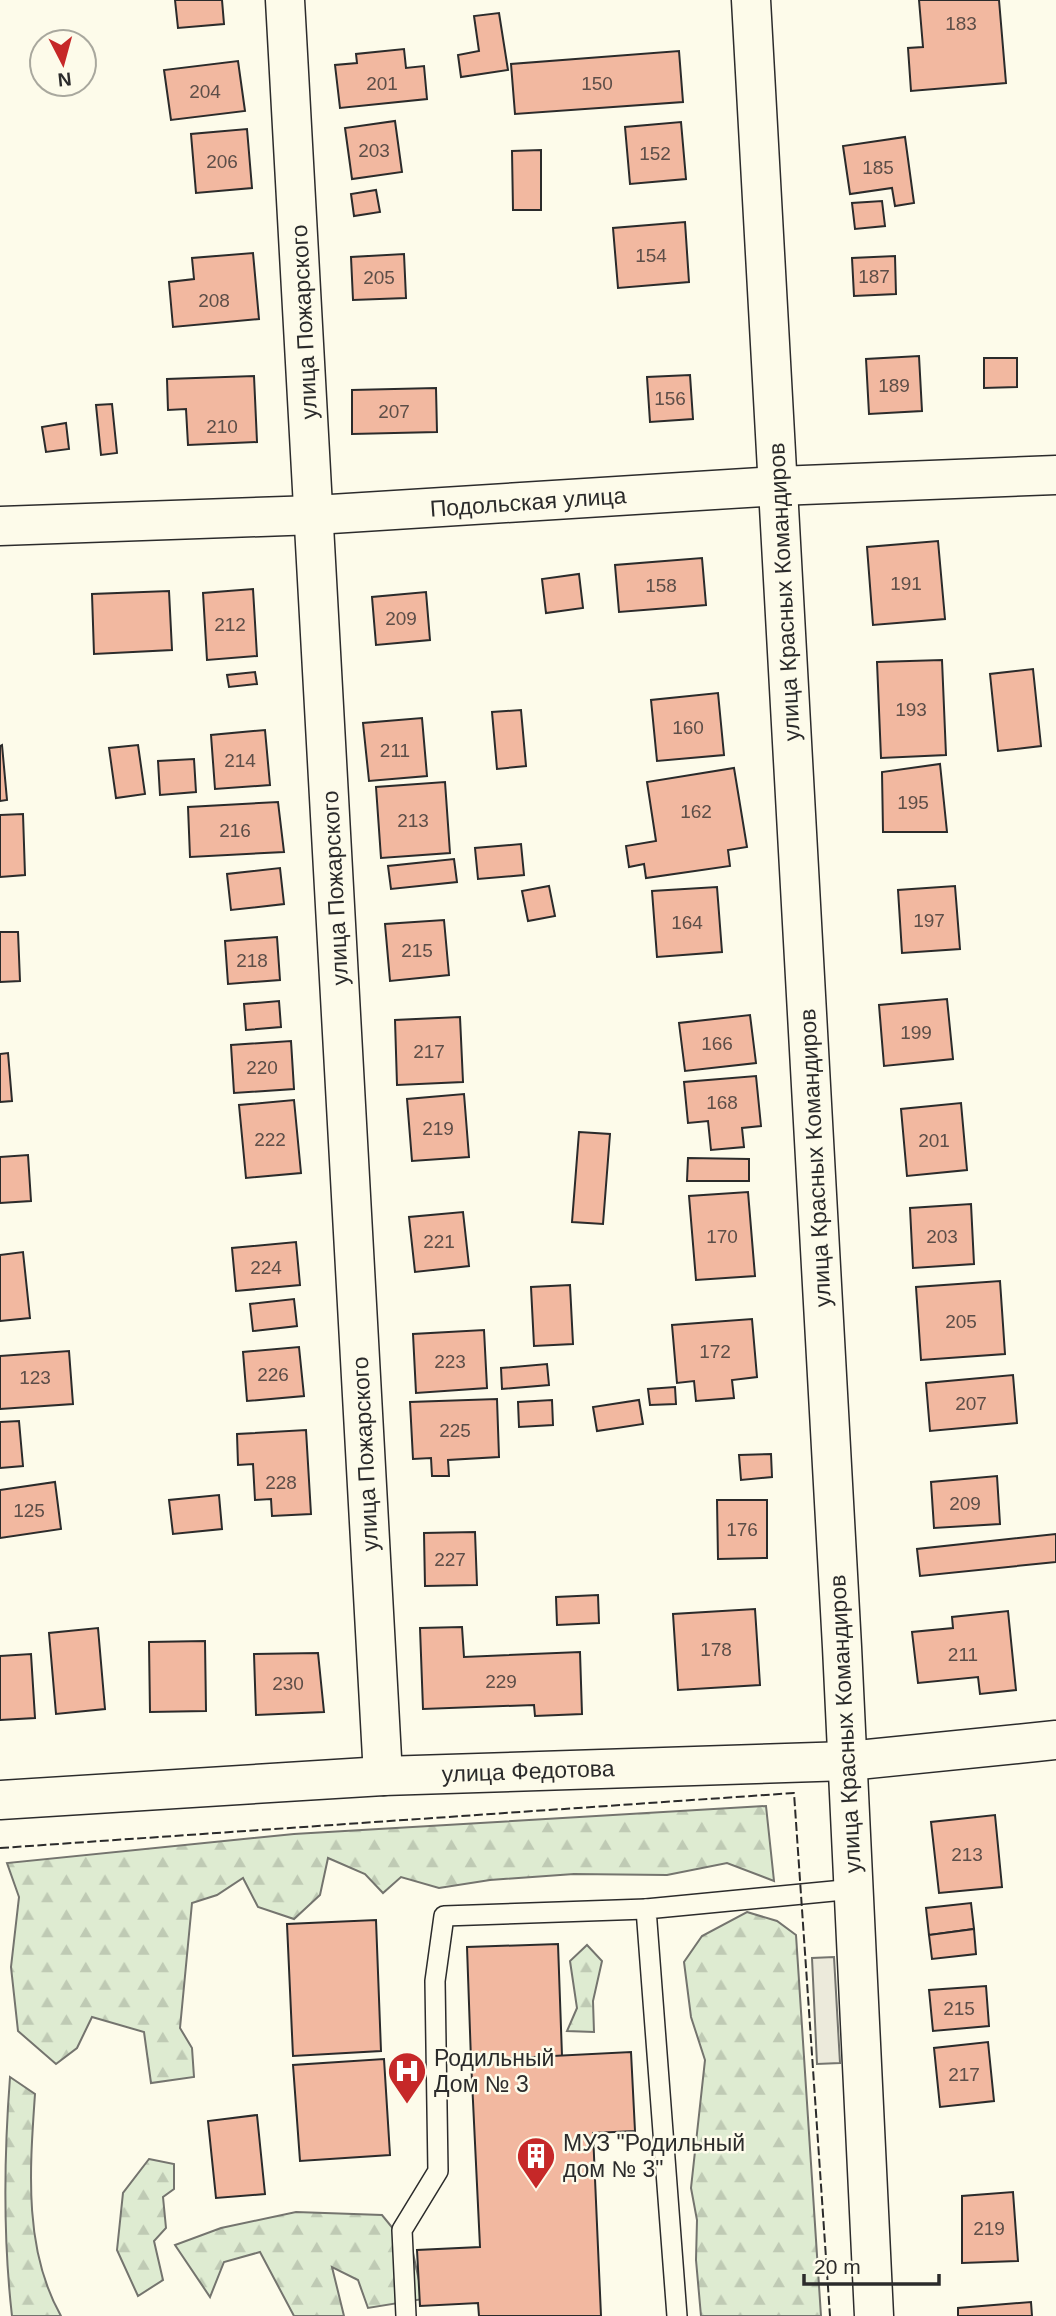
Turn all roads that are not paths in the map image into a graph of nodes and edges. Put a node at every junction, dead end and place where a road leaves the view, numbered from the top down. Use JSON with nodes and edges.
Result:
{"nodes":[{"id":1,"x":285,"y":0,"type":"edge"},
{"id":2,"x":751,"y":0,"type":"edge"},
{"id":3,"x":1056,"y":475,"type":"edge"},
{"id":4,"x":778,"y":486,"type":"junction"},
{"id":5,"x":315,"y":515,"type":"junction"},
{"id":6,"x":0,"y":526,"type":"edge"},
{"id":7,"x":1056,"y":1740,"type":"edge"},
{"id":8,"x":848,"y":1761,"type":"junction"},
{"id":9,"x":383,"y":1776,"type":"junction"},
{"id":10,"x":0,"y":1800,"type":"edge"},
{"id":11,"x":854,"y":1889,"type":"junction"},
{"id":12,"x":646,"y":1909,"type":"junction"},
{"id":13,"x":406,"y":2316,"type":"edge"},
{"id":14,"x":677,"y":2316,"type":"edge"},
{"id":15,"x":874,"y":2316,"type":"edge"}],
"edges":[{"from":1,"to":5,"type":"street","name":"улица Пожарского"},
{"from":2,"to":4,"type":"street","name":"улица Красных Командиров"},
{"from":3,"to":4,"type":"street","name":"Подольская улица"},
{"from":4,"to":5,"type":"street","name":"Подольская улица"},
{"from":4,"to":8,"type":"street","name":"улица Красных Командиров"},
{"from":5,"to":6,"type":"street","name":"Подольская улица"},
{"from":5,"to":9,"type":"street","name":"улица Пожарского"},
{"from":7,"to":8,"type":"street","name":"улица Федотова"},
{"from":8,"to":9,"type":"street","name":"улица Федотова"},
{"from":8,"to":11,"type":"street","name":"улица Красных Командиров"},
{"from":9,"to":10,"type":"street","name":"улица Федотова"},
{"from":11,"to":12,"type":"lane"},
{"from":11,"to":15,"type":"street","name":"улица Красных Командиров"},
{"from":12,"to":13,"type":"lane"},
{"from":12,"to":14,"type":"lane"}]}
